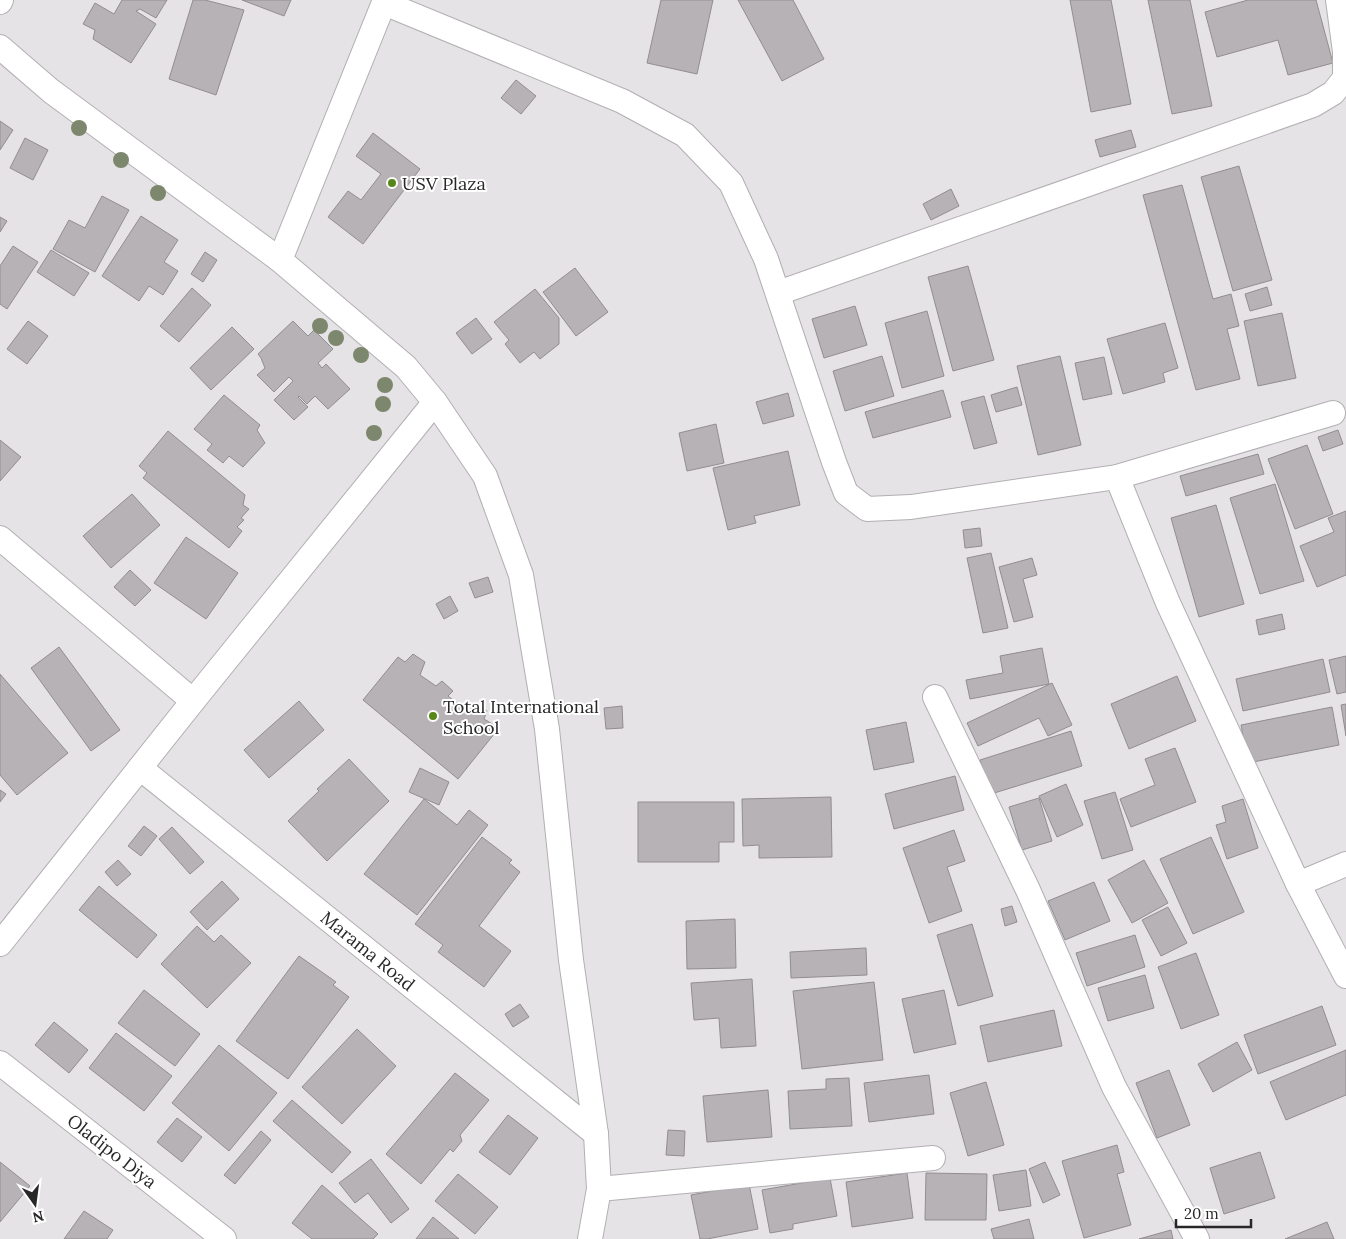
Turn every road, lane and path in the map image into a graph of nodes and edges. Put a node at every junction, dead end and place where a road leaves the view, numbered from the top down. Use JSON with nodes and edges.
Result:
{"nodes":[{"id":1,"x":1338,"y":0,"type":"edge"},
{"id":2,"x":385,"y":1,"type":"edge"},
{"id":3,"x":0,"y":47,"type":"edge"},
{"id":4,"x":280,"y":260,"type":"junction"},
{"id":5,"x":778,"y":293,"type":"junction"},
{"id":6,"x":435,"y":402,"type":"junction"},
{"id":7,"x":1333,"y":413,"type":"dead end"},
{"id":8,"x":1117,"y":477,"type":"junction"},
{"id":9,"x":0,"y":538,"type":"edge"},
{"id":10,"x":935,"y":697,"type":"dead end"},
{"id":11,"x":193,"y":701,"type":"junction"},
{"id":12,"x":140,"y":768,"type":"junction"},
{"id":13,"x":1346,"y":864,"type":"edge"},
{"id":14,"x":1298,"y":884,"type":"junction"},
{"id":15,"x":0,"y":944,"type":"edge"},
{"id":16,"x":1346,"y":976,"type":"edge"},
{"id":17,"x":0,"y":1063,"type":"edge"},
{"id":18,"x":596,"y":1134,"type":"junction"},
{"id":19,"x":933,"y":1158,"type":"dead end"},
{"id":20,"x":599,"y":1189,"type":"junction"},
{"id":21,"x":224,"y":1239,"type":"edge"},
{"id":22,"x":590,"y":1239,"type":"edge"},
{"id":23,"x":1197,"y":1239,"type":"edge"}],
"edges":[{"from":1,"to":5,"type":"street"},
{"from":2,"to":4,"type":"street"},
{"from":2,"to":5,"type":"street"},
{"from":3,"to":4,"type":"street"},
{"from":4,"to":6,"type":"street"},
{"from":5,"to":8,"type":"street"},
{"from":6,"to":11,"type":"street"},
{"from":6,"to":18,"type":"street"},
{"from":7,"to":8,"type":"street"},
{"from":8,"to":14,"type":"street"},
{"from":9,"to":11,"type":"street"},
{"from":10,"to":23,"type":"street"},
{"from":11,"to":12,"type":"street"},
{"from":12,"to":15,"type":"street"},
{"from":12,"to":18,"type":"street","name":"Marama Road"},
{"from":13,"to":14,"type":"street"},
{"from":14,"to":16,"type":"street"},
{"from":17,"to":21,"type":"street","name":"Oladipo Diya"},
{"from":18,"to":20,"type":"street"},
{"from":19,"to":20,"type":"street"},
{"from":20,"to":22,"type":"street"}]}
